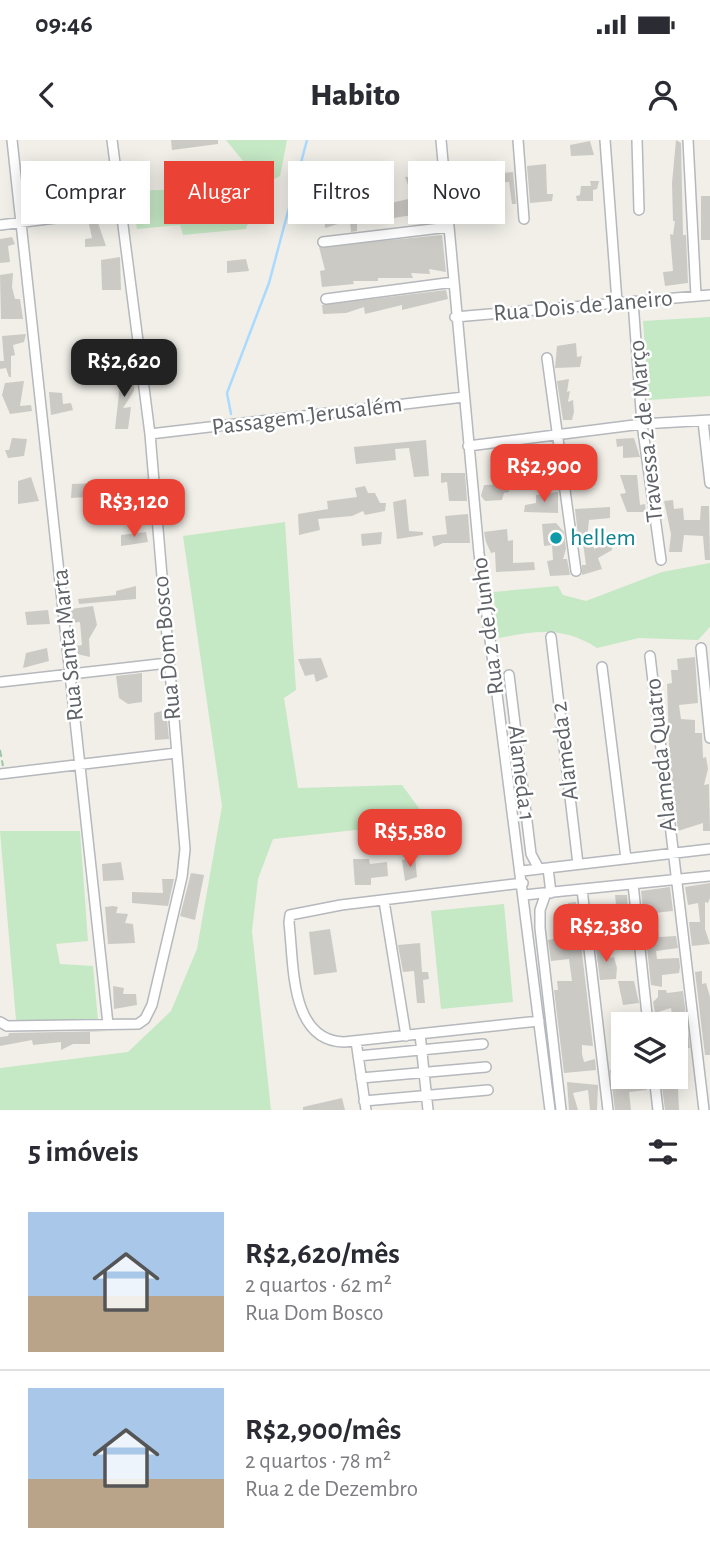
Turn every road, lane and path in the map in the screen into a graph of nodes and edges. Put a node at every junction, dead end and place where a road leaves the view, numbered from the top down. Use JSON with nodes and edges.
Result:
{"nodes":[{"id":1,"x":12,"y":140,"type":"edge"},
{"id":2,"x":112,"y":140,"type":"edge"},
{"id":3,"x":441,"y":140,"type":"edge"},
{"id":4,"x":518,"y":140,"type":"edge"},
{"id":5,"x":605,"y":140,"type":"edge"},
{"id":6,"x":637,"y":140,"type":"edge"},
{"id":7,"x":688,"y":140,"type":"edge"},
{"id":8,"x":114,"y":161,"type":"edge"},
{"id":9,"x":639,"y":210,"type":"dead end"},
{"id":10,"x":524,"y":219,"type":"dead end"},
{"id":11,"x":21,"y":222,"type":"joint"},
{"id":12,"x":21,"y":224,"type":"edge"},
{"id":13,"x":121,"y":224,"type":"edge"},
{"id":14,"x":0,"y":225,"type":"edge"},
{"id":15,"x":449,"y":227,"type":"junction"},
{"id":16,"x":323,"y":242,"type":"dead end"},
{"id":17,"x":454,"y":282,"type":"junction"},
{"id":18,"x":710,"y":295,"type":"edge"},
{"id":19,"x":696,"y":296,"type":"junction"},
{"id":20,"x":326,"y":299,"type":"dead end"},
{"id":21,"x":617,"y":302,"type":"junction"},
{"id":22,"x":633,"y":302,"type":"junction"},
{"id":23,"x":456,"y":317,"type":"junction"},
{"id":24,"x":547,"y":358,"type":"dead end"},
{"id":25,"x":464,"y":397,"type":"junction"},
{"id":26,"x":706,"y":421,"type":"edge"},
{"id":27,"x":642,"y":425,"type":"junction"},
{"id":28,"x":149,"y":434,"type":"junction"},
{"id":29,"x":560,"y":434,"type":"junction"},
{"id":30,"x":468,"y":446,"type":"junction"},
{"id":31,"x":710,"y":483,"type":"edge"},
{"id":32,"x":661,"y":560,"type":"dead end"},
{"id":33,"x":576,"y":571,"type":"dead end"},
{"id":34,"x":551,"y":637,"type":"dead end"},
{"id":35,"x":701,"y":648,"type":"dead end"},
{"id":36,"x":650,"y":656,"type":"dead end"},
{"id":37,"x":168,"y":663,"type":"junction"},
{"id":38,"x":603,"y":667,"type":"dead end"},
{"id":39,"x":71,"y":673,"type":"junction"},
{"id":40,"x":509,"y":675,"type":"dead end"},
{"id":41,"x":0,"y":682,"type":"edge"},
{"id":42,"x":710,"y":738,"type":"edge"},
{"id":43,"x":0,"y":750,"type":"edge"},
{"id":44,"x":176,"y":753,"type":"junction"},
{"id":45,"x":81,"y":765,"type":"junction"},
{"id":46,"x":2,"y":774,"type":"edge"},
{"id":47,"x":710,"y":849,"type":"edge"},
{"id":48,"x":672,"y":853,"type":"junction"},
{"id":49,"x":626,"y":859,"type":"junction"},
{"id":50,"x":578,"y":864,"type":"junction"},
{"id":51,"x":544,"y":868,"type":"junction"},
{"id":52,"x":522,"y":871,"type":"junction"},
{"id":53,"x":710,"y":876,"type":"edge"},
{"id":54,"x":676,"y":879,"type":"junction"},
{"id":55,"x":523,"y":883,"type":"junction"},
{"id":56,"x":633,"y":884,"type":"junction"},
{"id":57,"x":582,"y":889,"type":"junction"},
{"id":58,"x":549,"y":893,"type":"junction"},
{"id":59,"x":524,"y":895,"type":"junction"},
{"id":60,"x":384,"y":901,"type":"junction"},
{"id":61,"x":647,"y":1012,"type":"edge"},
{"id":62,"x":540,"y":1021,"type":"junction"},
{"id":63,"x":4,"y":1024,"type":"edge"},
{"id":64,"x":108,"y":1024,"type":"junction"},
{"id":65,"x":420,"y":1034,"type":"junction"},
{"id":66,"x":406,"y":1035,"type":"junction"},
{"id":67,"x":356,"y":1041,"type":"junction"},
{"id":68,"x":483,"y":1044,"type":"dead end"},
{"id":69,"x":422,"y":1050,"type":"junction"},
{"id":70,"x":358,"y":1056,"type":"junction"},
{"id":71,"x":486,"y":1067,"type":"dead end"},
{"id":72,"x":424,"y":1072,"type":"junction"},
{"id":73,"x":361,"y":1078,"type":"junction"},
{"id":74,"x":656,"y":1089,"type":"edge"},
{"id":75,"x":488,"y":1090,"type":"dead end"},
{"id":76,"x":427,"y":1095,"type":"junction"},
{"id":77,"x":365,"y":1106,"type":"edge"},
{"id":78,"x":429,"y":1110,"type":"edge"},
{"id":79,"x":550,"y":1110,"type":"edge"},
{"id":80,"x":561,"y":1110,"type":"edge"},
{"id":81,"x":608,"y":1110,"type":"edge"},
{"id":82,"x":658,"y":1110,"type":"edge"},
{"id":83,"x":704,"y":1110,"type":"edge"}],
"edges":[{"from":1,"to":11,"type":"street","name":"Rua Santa Marta"},
{"from":2,"to":8,"type":"street","name":"Rua Dom Bosco"},
{"from":3,"to":15,"type":"street","name":"Rua 2 de Junho"},
{"from":4,"to":10,"type":"street"},
{"from":5,"to":21,"type":"street"},
{"from":6,"to":9,"type":"street"},
{"from":7,"to":19,"type":"street"},
{"from":11,"to":14,"type":"street"},
{"from":12,"to":39,"type":"street","name":"Rua Santa Marta"},
{"from":13,"to":28,"type":"street","name":"Rua Dom Bosco"},
{"from":15,"to":16,"type":"street"},
{"from":15,"to":17,"type":"street","name":"Rua 2 de Junho"},
{"from":17,"to":20,"type":"street"},
{"from":17,"to":23,"type":"street","name":"Rua 2 de Junho"},
{"from":18,"to":19,"type":"street","name":"Rua Dois de Janeiro"},
{"from":19,"to":22,"type":"street","name":"Rua Dois de Janeiro"},
{"from":21,"to":22,"type":"street","name":"Rua Dois de Janeiro"},
{"from":21,"to":23,"type":"street","name":"Rua Dois de Janeiro"},
{"from":22,"to":27,"type":"street","name":"Travessa 2 de Março"},
{"from":23,"to":25,"type":"street","name":"Rua 2 de Junho"},
{"from":24,"to":29,"type":"street"},
{"from":25,"to":28,"type":"street","name":"Passagem Jerusalém"},
{"from":25,"to":30,"type":"street","name":"Rua 2 de Junho"},
{"from":26,"to":27,"type":"street"},
{"from":26,"to":31,"type":"street"},
{"from":27,"to":29,"type":"street"},
{"from":27,"to":32,"type":"street","name":"Travessa 2 de Março"},
{"from":28,"to":37,"type":"street","name":"Rua Dom Bosco"},
{"from":29,"to":30,"type":"street"},
{"from":29,"to":33,"type":"street"},
{"from":30,"to":52,"type":"street","name":"Rua 2 de Junho"},
{"from":34,"to":50,"type":"street","name":"Alameda 2"},
{"from":35,"to":42,"type":"street"},
{"from":36,"to":48,"type":"street","name":"Alameda Quatro"},
{"from":37,"to":39,"type":"street"},
{"from":37,"to":44,"type":"street","name":"Rua Dom Bosco"},
{"from":38,"to":49,"type":"street"},
{"from":39,"to":41,"type":"street"},
{"from":39,"to":45,"type":"street","name":"Rua Santa Marta"},
{"from":40,"to":51,"type":"street","name":"Alameda 1"},
{"from":43,"to":46,"type":"path"},
{"from":44,"to":45,"type":"street"},
{"from":44,"to":64,"type":"street","name":"Rua Dom Bosco"},
{"from":45,"to":46,"type":"street"},
{"from":45,"to":64,"type":"street","name":"Rua Santa Marta"},
{"from":47,"to":48,"type":"street"},
{"from":48,"to":49,"type":"street"},
{"from":48,"to":54,"type":"street","name":"Alameda Quatro"},
{"from":49,"to":50,"type":"street"},
{"from":50,"to":51,"type":"street"},
{"from":51,"to":52,"type":"street"},
{"from":51,"to":58,"type":"street","name":"Alameda 1"},
{"from":52,"to":55,"type":"street","name":"Rua 2 de Junho"},
{"from":53,"to":54,"type":"street"},
{"from":54,"to":56,"type":"street"},
{"from":54,"to":83,"type":"street","name":"Alameda Quatro"},
{"from":55,"to":59,"type":"street","name":"Rua 2 de Junho"},
{"from":55,"to":60,"type":"street"},
{"from":56,"to":57,"type":"street"},
{"from":56,"to":61,"type":"street"},
{"from":57,"to":58,"type":"street"},
{"from":57,"to":81,"type":"street"},
{"from":58,"to":59,"type":"street"},
{"from":58,"to":80,"type":"street","name":"Alameda 1"},
{"from":59,"to":62,"type":"street","name":"Rua 2 de Junho"},
{"from":60,"to":66,"type":"street"},
{"from":60,"to":67,"type":"street"},
{"from":62,"to":65,"type":"street"},
{"from":62,"to":79,"type":"street","name":"Rua 2 de Junho"},
{"from":63,"to":64,"type":"street"},
{"from":65,"to":66,"type":"street"},
{"from":65,"to":69,"type":"street"},
{"from":66,"to":67,"type":"street"},
{"from":67,"to":70,"type":"street"},
{"from":68,"to":69,"type":"street"},
{"from":69,"to":70,"type":"street"},
{"from":69,"to":72,"type":"street"},
{"from":70,"to":73,"type":"street"},
{"from":71,"to":72,"type":"street"},
{"from":72,"to":73,"type":"street"},
{"from":72,"to":76,"type":"street"},
{"from":73,"to":77,"type":"street"},
{"from":74,"to":82,"type":"street"},
{"from":75,"to":76,"type":"street"},
{"from":76,"to":77,"type":"street"},
{"from":76,"to":78,"type":"street"}]}
